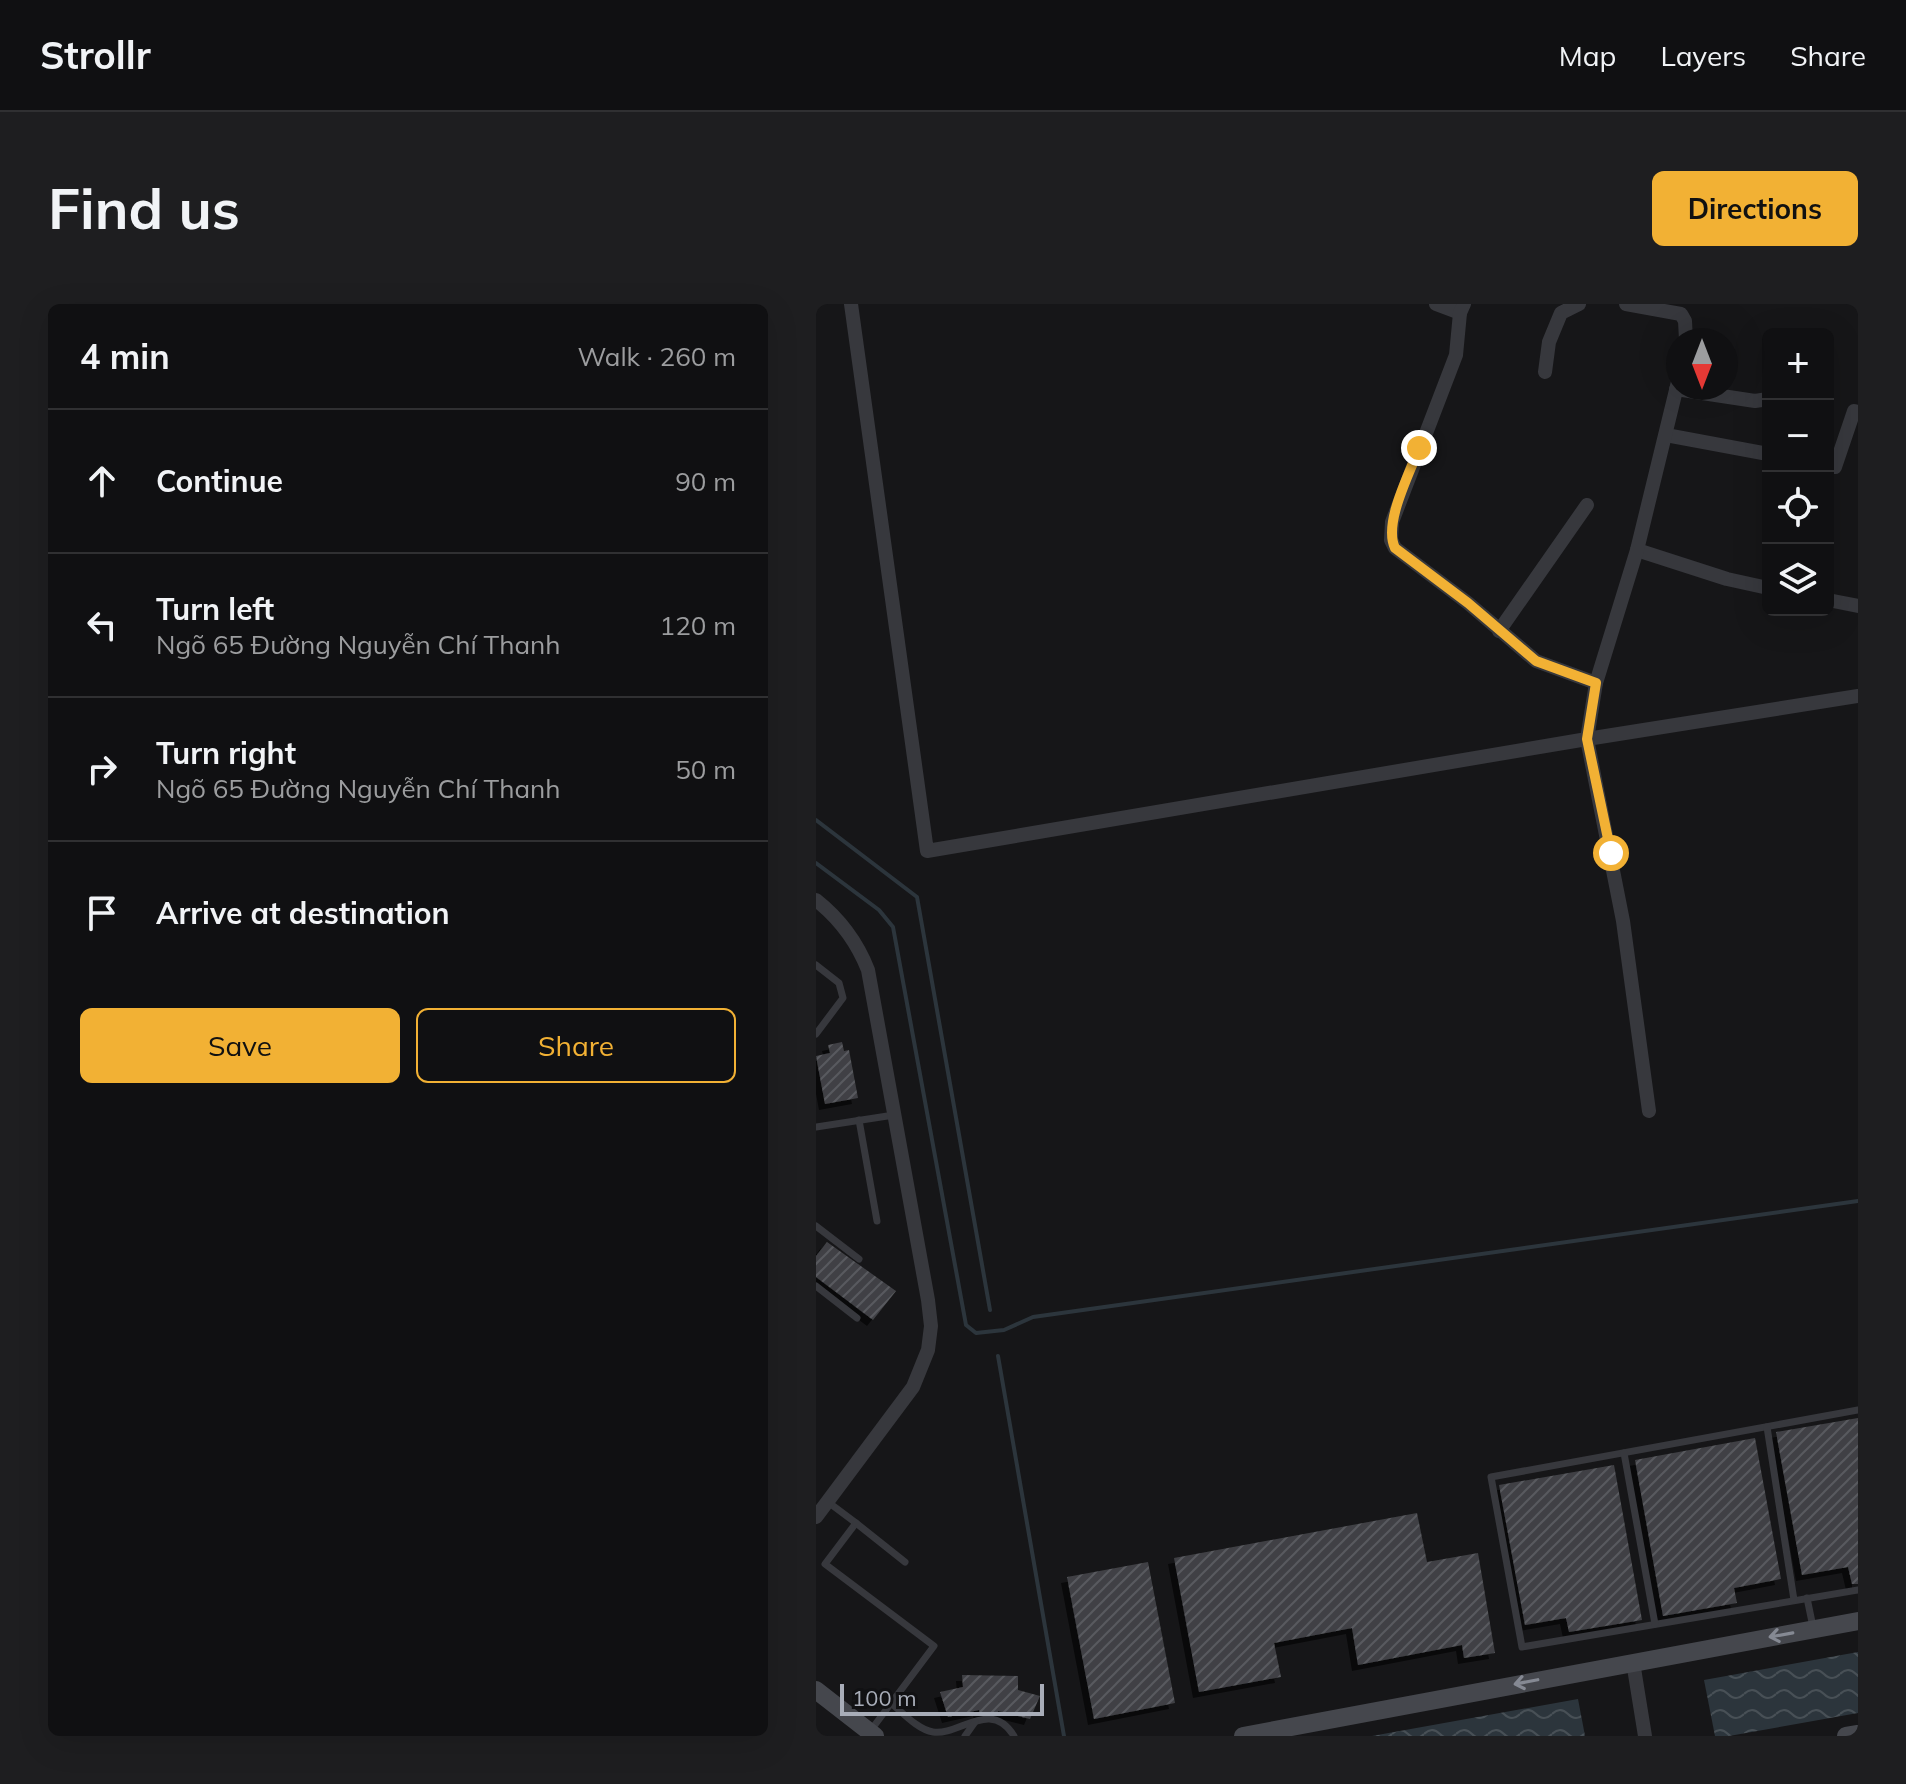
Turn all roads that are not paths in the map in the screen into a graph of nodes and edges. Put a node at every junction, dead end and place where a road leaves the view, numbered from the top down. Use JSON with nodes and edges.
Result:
{"nodes":[{"id":1,"x":851,"y":304,"type":"edge"},
{"id":2,"x":1436,"y":304,"type":"edge"},
{"id":3,"x":1579,"y":304,"type":"edge"},
{"id":4,"x":1626,"y":304,"type":"edge"},
{"id":5,"x":1462,"y":309,"type":"edge"},
{"id":6,"x":1686,"y":311,"type":"edge"},
{"id":7,"x":1545,"y":372,"type":"dead end"},
{"id":8,"x":1738,"y":398,"type":"edge"},
{"id":9,"x":1674,"y":400,"type":"edge"},
{"id":10,"x":1762,"y":400,"type":"edge"},
{"id":11,"x":1858,"y":412,"type":"edge"},
{"id":12,"x":1666,"y":435,"type":"junction"},
{"id":13,"x":1762,"y":453,"type":"edge"},
{"id":14,"x":1834,"y":467,"type":"edge"},
{"id":15,"x":1587,"y":505,"type":"dead end"},
{"id":16,"x":1637,"y":550,"type":"junction"},
{"id":17,"x":1762,"y":587,"type":"edge"},
{"id":18,"x":1834,"y":601,"type":"edge"},
{"id":19,"x":1858,"y":606,"type":"edge"},
{"id":20,"x":1499,"y":631,"type":"junction"},
{"id":21,"x":1596,"y":683,"type":"junction"},
{"id":22,"x":1858,"y":696,"type":"edge"},
{"id":23,"x":1590,"y":747,"type":"junction"},
{"id":24,"x":816,"y":900,"type":"edge"},
{"id":25,"x":816,"y":965,"type":"edge"},
{"id":26,"x":816,"y":1034,"type":"edge"},
{"id":27,"x":1649,"y":1111,"type":"dead end"},
{"id":28,"x":894,"y":1115,"type":"junction"},
{"id":29,"x":859,"y":1120,"type":"junction"},
{"id":30,"x":816,"y":1127,"type":"edge"},
{"id":31,"x":877,"y":1221,"type":"dead end"},
{"id":32,"x":819,"y":1229,"type":"edge"},
{"id":33,"x":816,"y":1239,"type":"edge"},
{"id":34,"x":859,"y":1259,"type":"dead end"},
{"id":35,"x":816,"y":1286,"type":"edge"},
{"id":36,"x":857,"y":1318,"type":"dead end"},
{"id":37,"x":1858,"y":1410,"type":"edge"},
{"id":38,"x":1767,"y":1427,"type":"junction"},
{"id":39,"x":1624,"y":1453,"type":"junction"},
{"id":40,"x":828,"y":1502,"type":"junction"},
{"id":41,"x":816,"y":1517,"type":"edge"},
{"id":42,"x":856,"y":1523,"type":"junction"},
{"id":43,"x":905,"y":1562,"type":"dead end"},
{"id":44,"x":1858,"y":1590,"type":"edge"},
{"id":45,"x":1807,"y":1598,"type":"junction"},
{"id":46,"x":1794,"y":1600,"type":"junction"},
{"id":47,"x":1858,"y":1621,"type":"edge"},
{"id":48,"x":1655,"y":1624,"type":"junction"},
{"id":49,"x":1813,"y":1629,"type":"junction"},
{"id":50,"x":1633,"y":1662,"type":"junction"},
{"id":51,"x":816,"y":1690,"type":"edge"},
{"id":52,"x":891,"y":1703,"type":"junction"},
{"id":53,"x":977,"y":1721,"type":"junction"},
{"id":54,"x":872,"y":1734,"type":"edge"},
{"id":55,"x":1858,"y":1734,"type":"edge"},
{"id":56,"x":965,"y":1736,"type":"edge"},
{"id":57,"x":1014,"y":1736,"type":"edge"},
{"id":58,"x":1243,"y":1736,"type":"edge"},
{"id":59,"x":1645,"y":1736,"type":"edge"},
{"id":60,"x":1846,"y":1736,"type":"edge"}],
"edges":[{"from":1,"to":23,"type":"street"},
{"from":2,"to":5,"type":"street"},
{"from":3,"to":7,"type":"street"},
{"from":4,"to":6,"type":"street"},
{"from":5,"to":20,"type":"street"},
{"from":8,"to":10,"type":"street"},
{"from":9,"to":12,"type":"street"},
{"from":11,"to":14,"type":"street"},
{"from":12,"to":13,"type":"street"},
{"from":12,"to":16,"type":"street"},
{"from":15,"to":20,"type":"street"},
{"from":16,"to":17,"type":"street"},
{"from":16,"to":21,"type":"street"},
{"from":18,"to":19,"type":"street"},
{"from":20,"to":21,"type":"street"},
{"from":21,"to":23,"type":"street"},
{"from":22,"to":23,"type":"street"},
{"from":23,"to":27,"type":"street"},
{"from":24,"to":28,"type":"street"},
{"from":25,"to":26,"type":"lane"},
{"from":28,"to":29,"type":"lane"},
{"from":28,"to":40,"type":"street"},
{"from":29,"to":30,"type":"lane"},
{"from":29,"to":31,"type":"lane"},
{"from":32,"to":33,"type":"lane"},
{"from":32,"to":34,"type":"lane"},
{"from":35,"to":36,"type":"lane"},
{"from":37,"to":38,"type":"lane"},
{"from":38,"to":39,"type":"lane"},
{"from":38,"to":46,"type":"lane"},
{"from":39,"to":48,"type":"lane"},
{"from":39,"to":48,"type":"lane"},
{"from":40,"to":41,"type":"street"},
{"from":40,"to":42,"type":"lane"},
{"from":42,"to":43,"type":"lane"},
{"from":42,"to":52,"type":"lane"},
{"from":44,"to":45,"type":"lane"},
{"from":45,"to":46,"type":"lane"},
{"from":45,"to":49,"type":"lane"},
{"from":46,"to":48,"type":"lane"},
{"from":47,"to":49,"type":"street"},
{"from":49,"to":50,"type":"street","one_way":true},
{"from":50,"to":58,"type":"street","one_way":true},
{"from":50,"to":59,"type":"street"},
{"from":51,"to":54,"type":"street"},
{"from":52,"to":53,"type":"lane"},
{"from":52,"to":54,"type":"lane"},
{"from":53,"to":56,"type":"lane"},
{"from":53,"to":57,"type":"lane"},
{"from":55,"to":60,"type":"street"}]}
